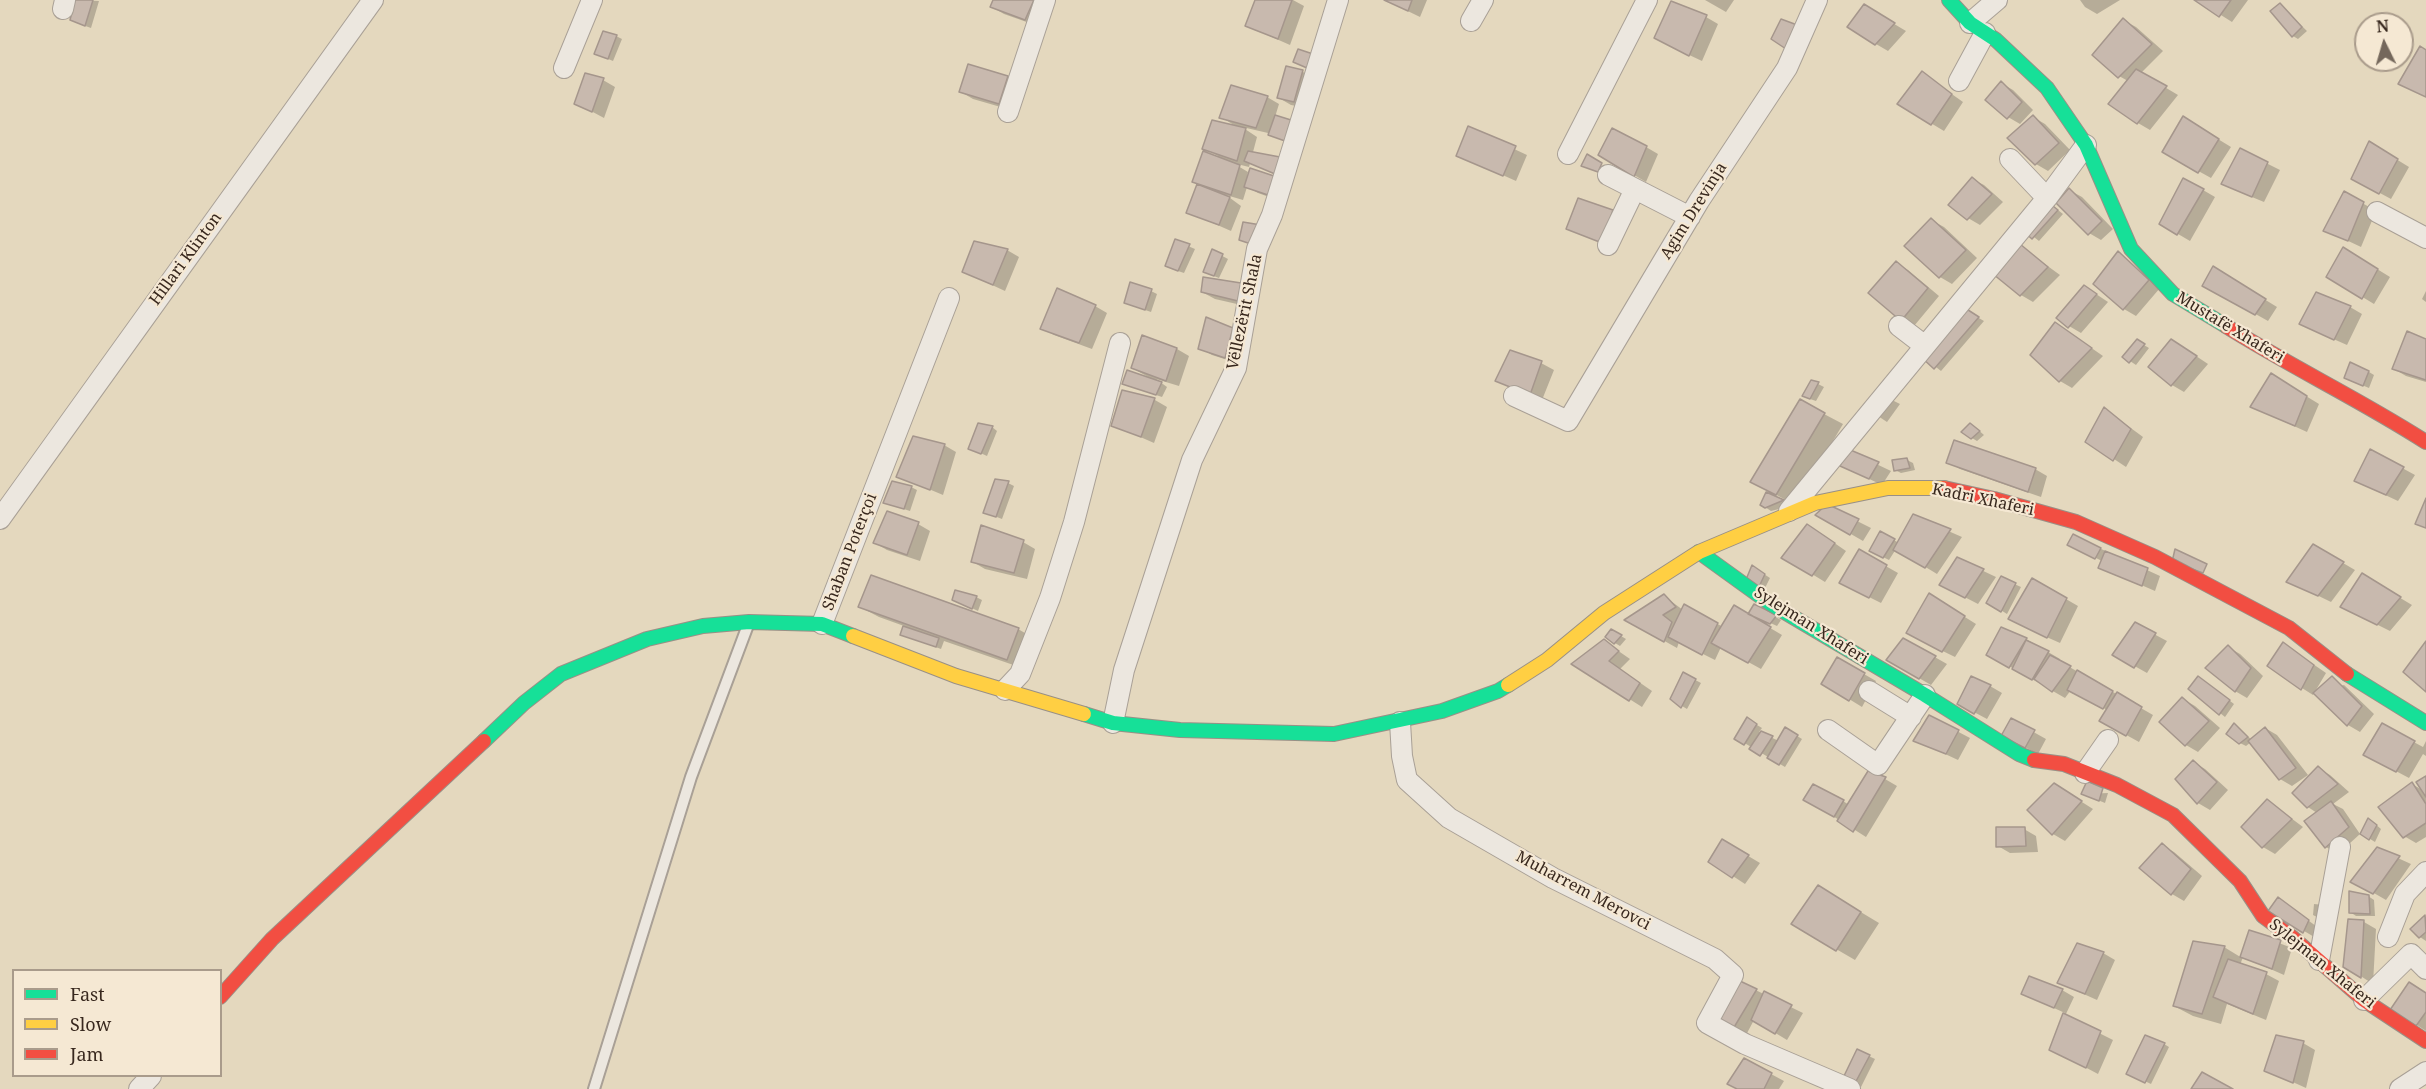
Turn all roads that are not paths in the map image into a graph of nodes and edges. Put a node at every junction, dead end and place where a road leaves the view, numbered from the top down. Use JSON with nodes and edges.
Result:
{"nodes":[{"id":1,"x":373,"y":0,"type":"edge"},
{"id":2,"x":592,"y":0,"type":"edge"},
{"id":3,"x":1045,"y":0,"type":"edge"},
{"id":4,"x":1338,"y":0,"type":"edge"},
{"id":5,"x":1647,"y":0,"type":"edge"},
{"id":6,"x":1817,"y":0,"type":"edge"},
{"id":7,"x":1949,"y":0,"type":"edge"},
{"id":8,"x":1998,"y":0,"type":"edge"},
{"id":9,"x":1977,"y":28,"type":"junction"},
{"id":10,"x":564,"y":68,"type":"dead end"},
{"id":11,"x":1959,"y":81,"type":"dead end"},
{"id":12,"x":1008,"y":112,"type":"dead end"},
{"id":13,"x":2086,"y":145,"type":"junction"},
{"id":14,"x":1568,"y":154,"type":"dead end"},
{"id":15,"x":2010,"y":159,"type":"dead end"},
{"id":16,"x":1608,"y":175,"type":"dead end"},
{"id":17,"x":1635,"y":189,"type":"junction"},
{"id":18,"x":2047,"y":198,"type":"junction"},
{"id":19,"x":2377,"y":212,"type":"dead end"},
{"id":20,"x":1690,"y":217,"type":"junction"},
{"id":21,"x":2426,"y":238,"type":"edge"},
{"id":22,"x":1608,"y":245,"type":"dead end"},
{"id":23,"x":949,"y":298,"type":"dead end"},
{"id":24,"x":1899,"y":326,"type":"dead end"},
{"id":25,"x":1120,"y":343,"type":"dead end"},
{"id":26,"x":1925,"y":346,"type":"junction"},
{"id":27,"x":1514,"y":396,"type":"dead end"},
{"id":28,"x":2426,"y":442,"type":"edge"},
{"id":29,"x":1786,"y":515,"type":"junction"},
{"id":30,"x":0,"y":519,"type":"edge"},
{"id":31,"x":1699,"y":552,"type":"junction"},
{"id":32,"x":749,"y":622,"type":"junction"},
{"id":33,"x":822,"y":624,"type":"junction"},
{"id":34,"x":1005,"y":690,"type":"junction"},
{"id":35,"x":1869,"y":691,"type":"dead end"},
{"id":36,"x":1926,"y":695,"type":"junction"},
{"id":37,"x":1911,"y":717,"type":"junction"},
{"id":38,"x":1400,"y":722,"type":"junction"},
{"id":39,"x":1113,"y":723,"type":"junction"},
{"id":40,"x":2426,"y":723,"type":"edge"},
{"id":41,"x":1828,"y":730,"type":"dead end"},
{"id":42,"x":2108,"y":740,"type":"dead end"},
{"id":43,"x":2085,"y":773,"type":"junction"},
{"id":44,"x":2340,"y":847,"type":"dead end"},
{"id":45,"x":2426,"y":872,"type":"edge"},
{"id":46,"x":2388,"y":937,"type":"dead end"},
{"id":47,"x":2319,"y":960,"type":"junction"},
{"id":48,"x":2426,"y":969,"type":"edge"},
{"id":49,"x":222,"y":995,"type":"edge"},
{"id":50,"x":2364,"y":1000,"type":"junction"},
{"id":51,"x":2426,"y":1041,"type":"edge"},
{"id":52,"x":2426,"y":1072,"type":"edge"},
{"id":53,"x":150,"y":1077,"type":"edge"},
{"id":54,"x":139,"y":1089,"type":"edge"},
{"id":55,"x":594,"y":1089,"type":"edge"},
{"id":56,"x":1850,"y":1089,"type":"edge"},
{"id":57,"x":2400,"y":1089,"type":"edge"}],
"edges":[{"from":1,"to":30,"type":"street","name":"Hillari Klinton"},
{"from":2,"to":10,"type":"street"},
{"from":3,"to":12,"type":"street"},
{"from":4,"to":39,"type":"street","name":"Vëllezërit Shala"},
{"from":5,"to":14,"type":"street"},
{"from":6,"to":20,"type":"street","name":"Agim Drevinja"},
{"from":7,"to":9,"type":"street","name":"Mustafë Xhaferi"},
{"from":8,"to":9,"type":"street"},
{"from":9,"to":11,"type":"street"},
{"from":9,"to":13,"type":"street","name":"Mustafë Xhaferi"},
{"from":13,"to":18,"type":"street"},
{"from":13,"to":28,"type":"street","name":"Mustafë Xhaferi"},
{"from":15,"to":18,"type":"street"},
{"from":16,"to":17,"type":"street"},
{"from":17,"to":20,"type":"street"},
{"from":17,"to":22,"type":"street"},
{"from":18,"to":26,"type":"street"},
{"from":19,"to":21,"type":"street"},
{"from":20,"to":27,"type":"street","name":"Agim Drevinja"},
{"from":23,"to":33,"type":"street","name":"Shaban Poterçoi"},
{"from":24,"to":26,"type":"street"},
{"from":25,"to":34,"type":"street"},
{"from":26,"to":29,"type":"street"},
{"from":29,"to":31,"type":"street","name":"Kadri Xhaferi"},
{"from":29,"to":40,"type":"street","name":"Kadri Xhaferi"},
{"from":31,"to":36,"type":"street","name":"Sylejman Xhaferi"},
{"from":31,"to":38,"type":"street","name":"Kadri Xhaferi"},
{"from":32,"to":33,"type":"street"},
{"from":32,"to":49,"type":"street"},
{"from":32,"to":55,"type":"lane"},
{"from":33,"to":34,"type":"street","name":"Shaban Poterçoi"},
{"from":34,"to":39,"type":"street","name":"Shaban Poterçoi"},
{"from":35,"to":37,"type":"street"},
{"from":36,"to":37,"type":"street"},
{"from":36,"to":43,"type":"street","name":"Sylejman Xhaferi"},
{"from":37,"to":41,"type":"street"},
{"from":38,"to":39,"type":"street","name":"Shaban Poterçoi"},
{"from":38,"to":56,"type":"street","name":"Muharrem Merovci"},
{"from":42,"to":43,"type":"street"},
{"from":43,"to":47,"type":"street","name":"Sylejman Xhaferi"},
{"from":44,"to":47,"type":"street"},
{"from":45,"to":46,"type":"street"},
{"from":47,"to":50,"type":"street","name":"Sylejman Xhaferi"},
{"from":48,"to":50,"type":"street"},
{"from":50,"to":51,"type":"street","name":"Sylejman Xhaferi"},
{"from":52,"to":57,"type":"street"},
{"from":53,"to":54,"type":"street"}]}
